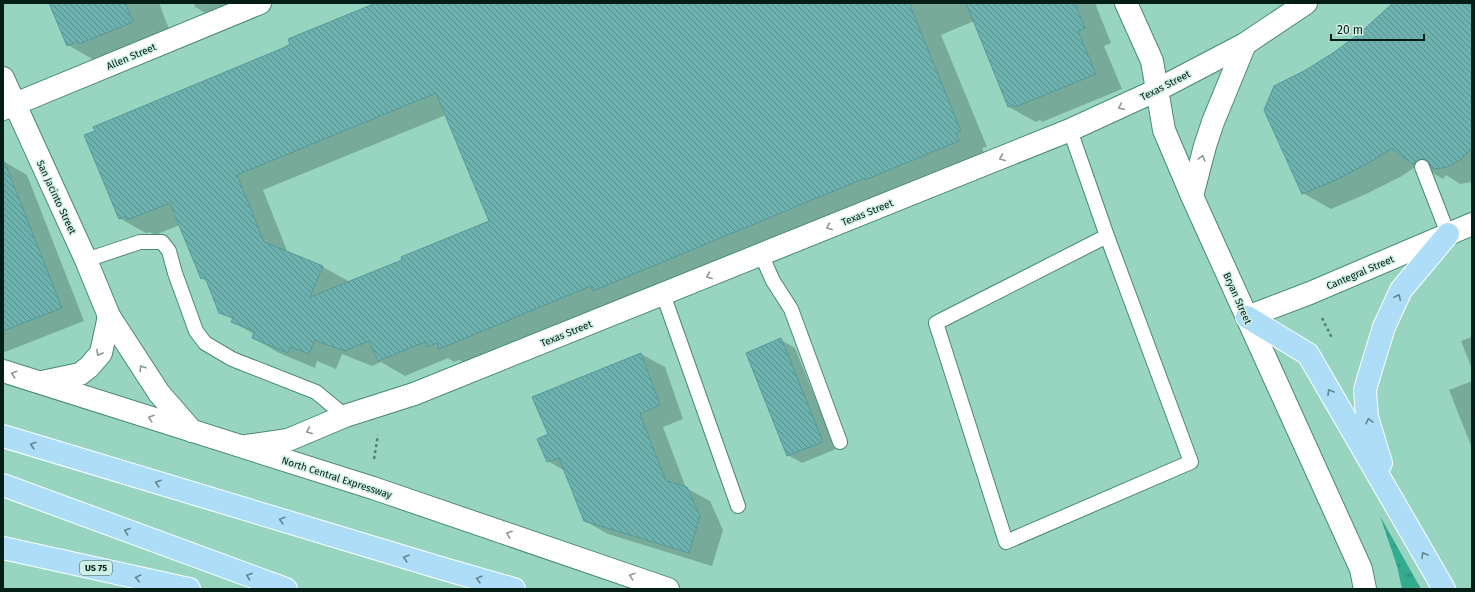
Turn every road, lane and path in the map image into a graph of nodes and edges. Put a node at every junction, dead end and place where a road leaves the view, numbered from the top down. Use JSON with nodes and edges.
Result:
{"nodes":[{"id":1,"x":260,"y":3,"type":"edge"},
{"id":2,"x":1126,"y":3,"type":"edge"},
{"id":3,"x":1306,"y":3,"type":"edge"},
{"id":4,"x":1245,"y":44,"type":"junction"},
{"id":5,"x":3,"y":78,"type":"edge"},
{"id":6,"x":1157,"y":90,"type":"junction"},
{"id":7,"x":9,"y":107,"type":"edge"},
{"id":8,"x":1070,"y":130,"type":"junction"},
{"id":9,"x":1422,"y":167,"type":"dead end"},
{"id":10,"x":1192,"y":196,"type":"junction"},
{"id":11,"x":1472,"y":224,"type":"edge"},
{"id":12,"x":1448,"y":234,"type":"junction"},
{"id":13,"x":1107,"y":236,"type":"junction"},
{"id":14,"x":761,"y":254,"type":"junction"},
{"id":15,"x":86,"y":260,"type":"junction"},
{"id":16,"x":663,"y":294,"type":"junction"},
{"id":17,"x":109,"y":316,"type":"junction"},
{"id":18,"x":1247,"y":317,"type":"junction"},
{"id":19,"x":3,"y":371,"type":"edge"},
{"id":20,"x":40,"y":383,"type":"junction"},
{"id":21,"x":345,"y":416,"type":"junction"},
{"id":22,"x":192,"y":431,"type":"junction"},
{"id":23,"x":3,"y":436,"type":"edge"},
{"id":24,"x":840,"y":442,"type":"dead end"},
{"id":25,"x":242,"y":447,"type":"junction"},
{"id":26,"x":3,"y":485,"type":"edge"},
{"id":27,"x":1392,"y":498,"type":"junction"},
{"id":28,"x":738,"y":506,"type":"dead end"},
{"id":29,"x":3,"y":548,"type":"edge"},
{"id":30,"x":189,"y":589,"type":"edge"},
{"id":31,"x":286,"y":589,"type":"edge"},
{"id":32,"x":514,"y":589,"type":"edge"},
{"id":33,"x":668,"y":589,"type":"edge"},
{"id":34,"x":1365,"y":589,"type":"edge"},
{"id":35,"x":1444,"y":589,"type":"edge"}],
"edges":[{"from":1,"to":7,"type":"street","name":"Allen Street"},
{"from":2,"to":6,"type":"street","name":"Bryan Street"},
{"from":3,"to":4,"type":"street","name":"Texas Street"},
{"from":4,"to":6,"type":"street","name":"Texas Street"},
{"from":10,"to":4,"type":"street","one_way":true},
{"from":5,"to":7,"type":"street","name":"San Jacinto Street"},
{"from":6,"to":8,"type":"street","name":"Texas Street","one_way":true},
{"from":6,"to":10,"type":"street","name":"Bryan Street"},
{"from":7,"to":15,"type":"street","name":"San Jacinto Street"},
{"from":8,"to":13,"type":"lane"},
{"from":8,"to":14,"type":"street","name":"Texas Street","one_way":true},
{"from":9,"to":12,"type":"lane"},
{"from":10,"to":18,"type":"street","name":"Bryan Street"},
{"from":11,"to":12,"type":"street","name":"Cantegral Street"},
{"from":12,"to":18,"type":"street","name":"Cantegral Street"},
{"from":27,"to":12,"type":"highway","one_way":true},
{"from":13,"to":13,"type":"lane"},
{"from":14,"to":16,"type":"street","name":"Texas Street","one_way":true},
{"from":14,"to":24,"type":"lane"},
{"from":15,"to":17,"type":"street","name":"San Jacinto Street"},
{"from":15,"to":21,"type":"lane"},
{"from":16,"to":21,"type":"street","name":"Texas Street"},
{"from":16,"to":28,"type":"lane"},
{"from":17,"to":20,"type":"street","one_way":true},
{"from":22,"to":17,"type":"street","name":"San Jacinto Street","one_way":true},
{"from":27,"to":18,"type":"highway","one_way":true},
{"from":18,"to":34,"type":"street","name":"Bryan Street"},
{"from":20,"to":19,"type":"street","name":"North Central Expressway","one_way":true},
{"from":22,"to":20,"type":"street","name":"North Central Expressway","one_way":true},
{"from":21,"to":25,"type":"street","name":"Texas Street","one_way":true},
{"from":22,"to":25,"type":"street","name":"North Central Expressway"},
{"from":32,"to":23,"type":"highway","one_way":true},
{"from":33,"to":25,"type":"street","name":"North Central Expressway","one_way":true},
{"from":31,"to":26,"type":"highway","one_way":true},
{"from":35,"to":27,"type":"highway","one_way":true},
{"from":30,"to":29,"type":"highway","number":"US 75","one_way":true}]}
